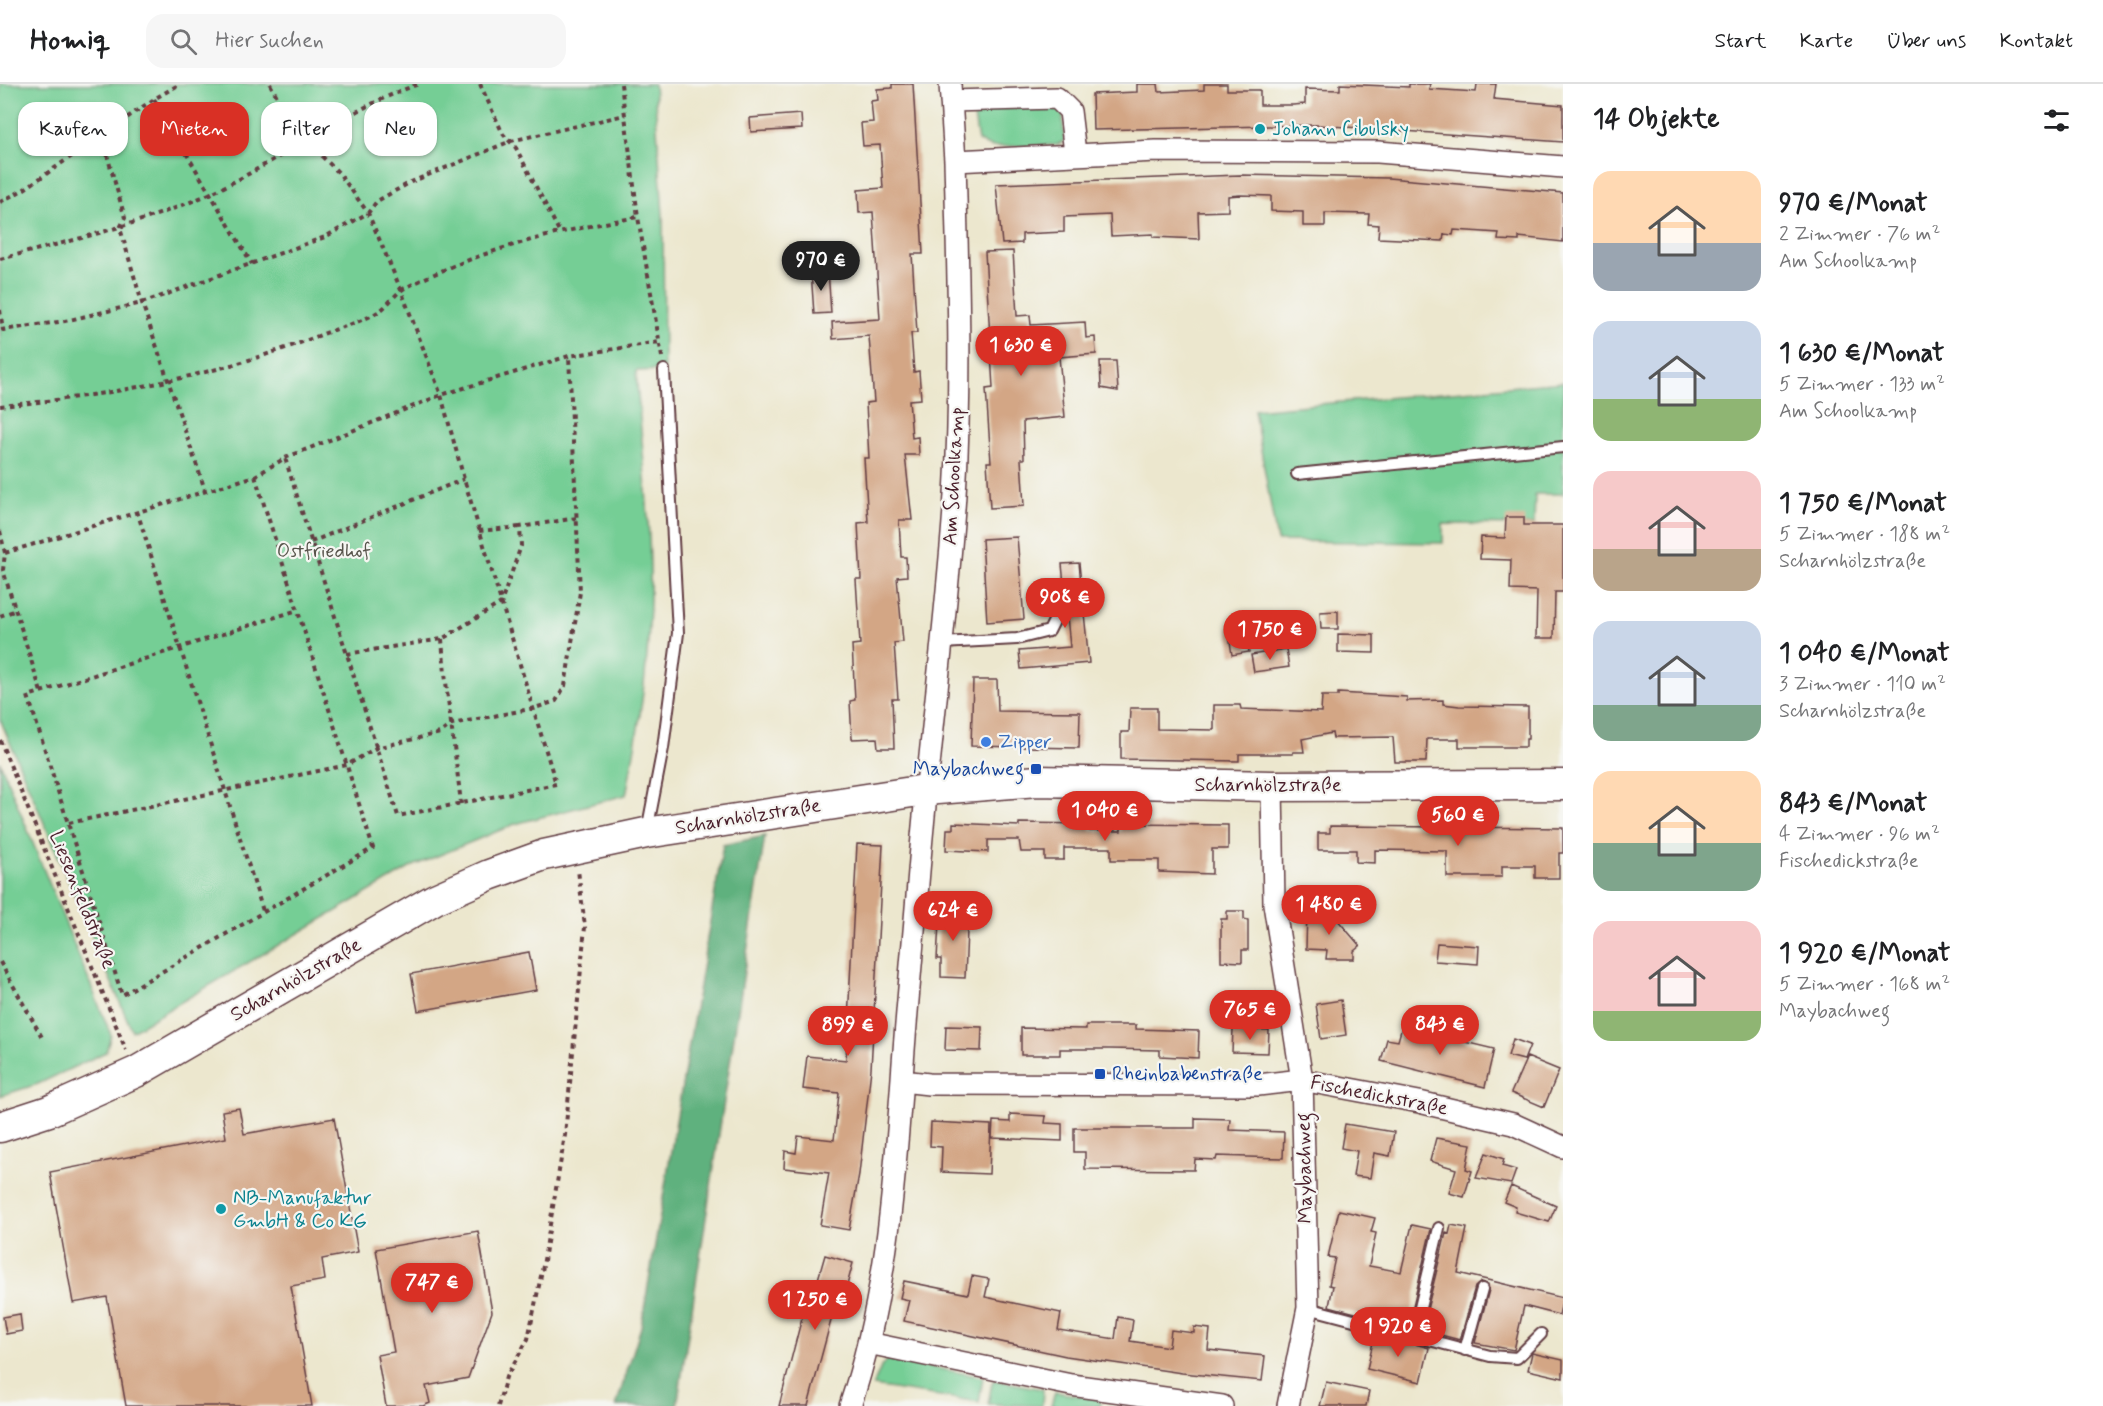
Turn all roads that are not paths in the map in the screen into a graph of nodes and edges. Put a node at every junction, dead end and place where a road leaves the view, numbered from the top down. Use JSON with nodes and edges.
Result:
{"nodes":[{"id":1,"x":950,"y":92,"type":"edge"},
{"id":2,"x":1075,"y":153,"type":"junction"},
{"id":3,"x":955,"y":161,"type":"junction"},
{"id":4,"x":1563,"y":167,"type":"edge"},
{"id":5,"x":664,"y":370,"type":"road end"},
{"id":6,"x":1563,"y":447,"type":"edge"},
{"id":7,"x":1297,"y":474,"type":"dead end"},
{"id":8,"x":1052,"y":597,"type":"dead end"},
{"id":9,"x":941,"y":643,"type":"junction"},
{"id":10,"x":1563,"y":785,"type":"edge"},
{"id":11,"x":1272,"y":786,"type":"junction"},
{"id":12,"x":925,"y":790,"type":"junction"},
{"id":13,"x":646,"y":833,"type":"junction"},
{"id":14,"x":1302,"y":1080,"type":"junction"},
{"id":15,"x":902,"y":1081,"type":"junction"},
{"id":16,"x":0,"y":1127,"type":"edge"},
{"id":17,"x":1563,"y":1147,"type":"edge"},
{"id":18,"x":1439,"y":1228,"type":"dead end"},
{"id":19,"x":1482,"y":1289,"type":"dead end"},
{"id":20,"x":1308,"y":1308,"type":"junction"},
{"id":21,"x":1541,"y":1334,"type":"dead end"},
{"id":22,"x":1413,"y":1337,"type":"junction"},
{"id":23,"x":868,"y":1343,"type":"junction"},
{"id":24,"x":1465,"y":1350,"type":"junction"},
{"id":25,"x":850,"y":1406,"type":"edge"},
{"id":26,"x":1222,"y":1406,"type":"edge"},
{"id":27,"x":1288,"y":1406,"type":"edge"}],
"edges":[{"from":1,"to":2,"type":"street","name":"Am Schoolkamp"},
{"from":1,"to":3,"type":"street","name":"Am Schoolkamp"},
{"from":2,"to":3,"type":"street"},
{"from":2,"to":4,"type":"street"},
{"from":3,"to":9,"type":"street","name":"Am Schoolkamp"},
{"from":5,"to":13,"type":"lane"},
{"from":6,"to":7,"type":"lane"},
{"from":8,"to":9,"type":"lane"},
{"from":9,"to":12,"type":"street","name":"Am Schoolkamp"},
{"from":10,"to":11,"type":"main road","name":"Scharnhölzstraße"},
{"from":11,"to":12,"type":"main road","name":"Scharnhölzstraße"},
{"from":11,"to":14,"type":"street","name":"Maybachweg"},
{"from":12,"to":13,"type":"main road","name":"Scharnhölzstraße"},
{"from":12,"to":15,"type":"street"},
{"from":13,"to":16,"type":"main road","name":"Scharnhölzstraße"},
{"from":14,"to":15,"type":"street","name":"Fischedickstraße"},
{"from":14,"to":17,"type":"street","name":"Fischedickstraße"},
{"from":14,"to":20,"type":"street","name":"Maybachweg"},
{"from":15,"to":23,"type":"street"},
{"from":18,"to":22,"type":"lane"},
{"from":19,"to":24,"type":"lane"},
{"from":20,"to":22,"type":"lane"},
{"from":20,"to":27,"type":"street","name":"Maybachweg"},
{"from":21,"to":24,"type":"lane"},
{"from":22,"to":24,"type":"lane"},
{"from":23,"to":25,"type":"street"},
{"from":23,"to":26,"type":"street"}]}
